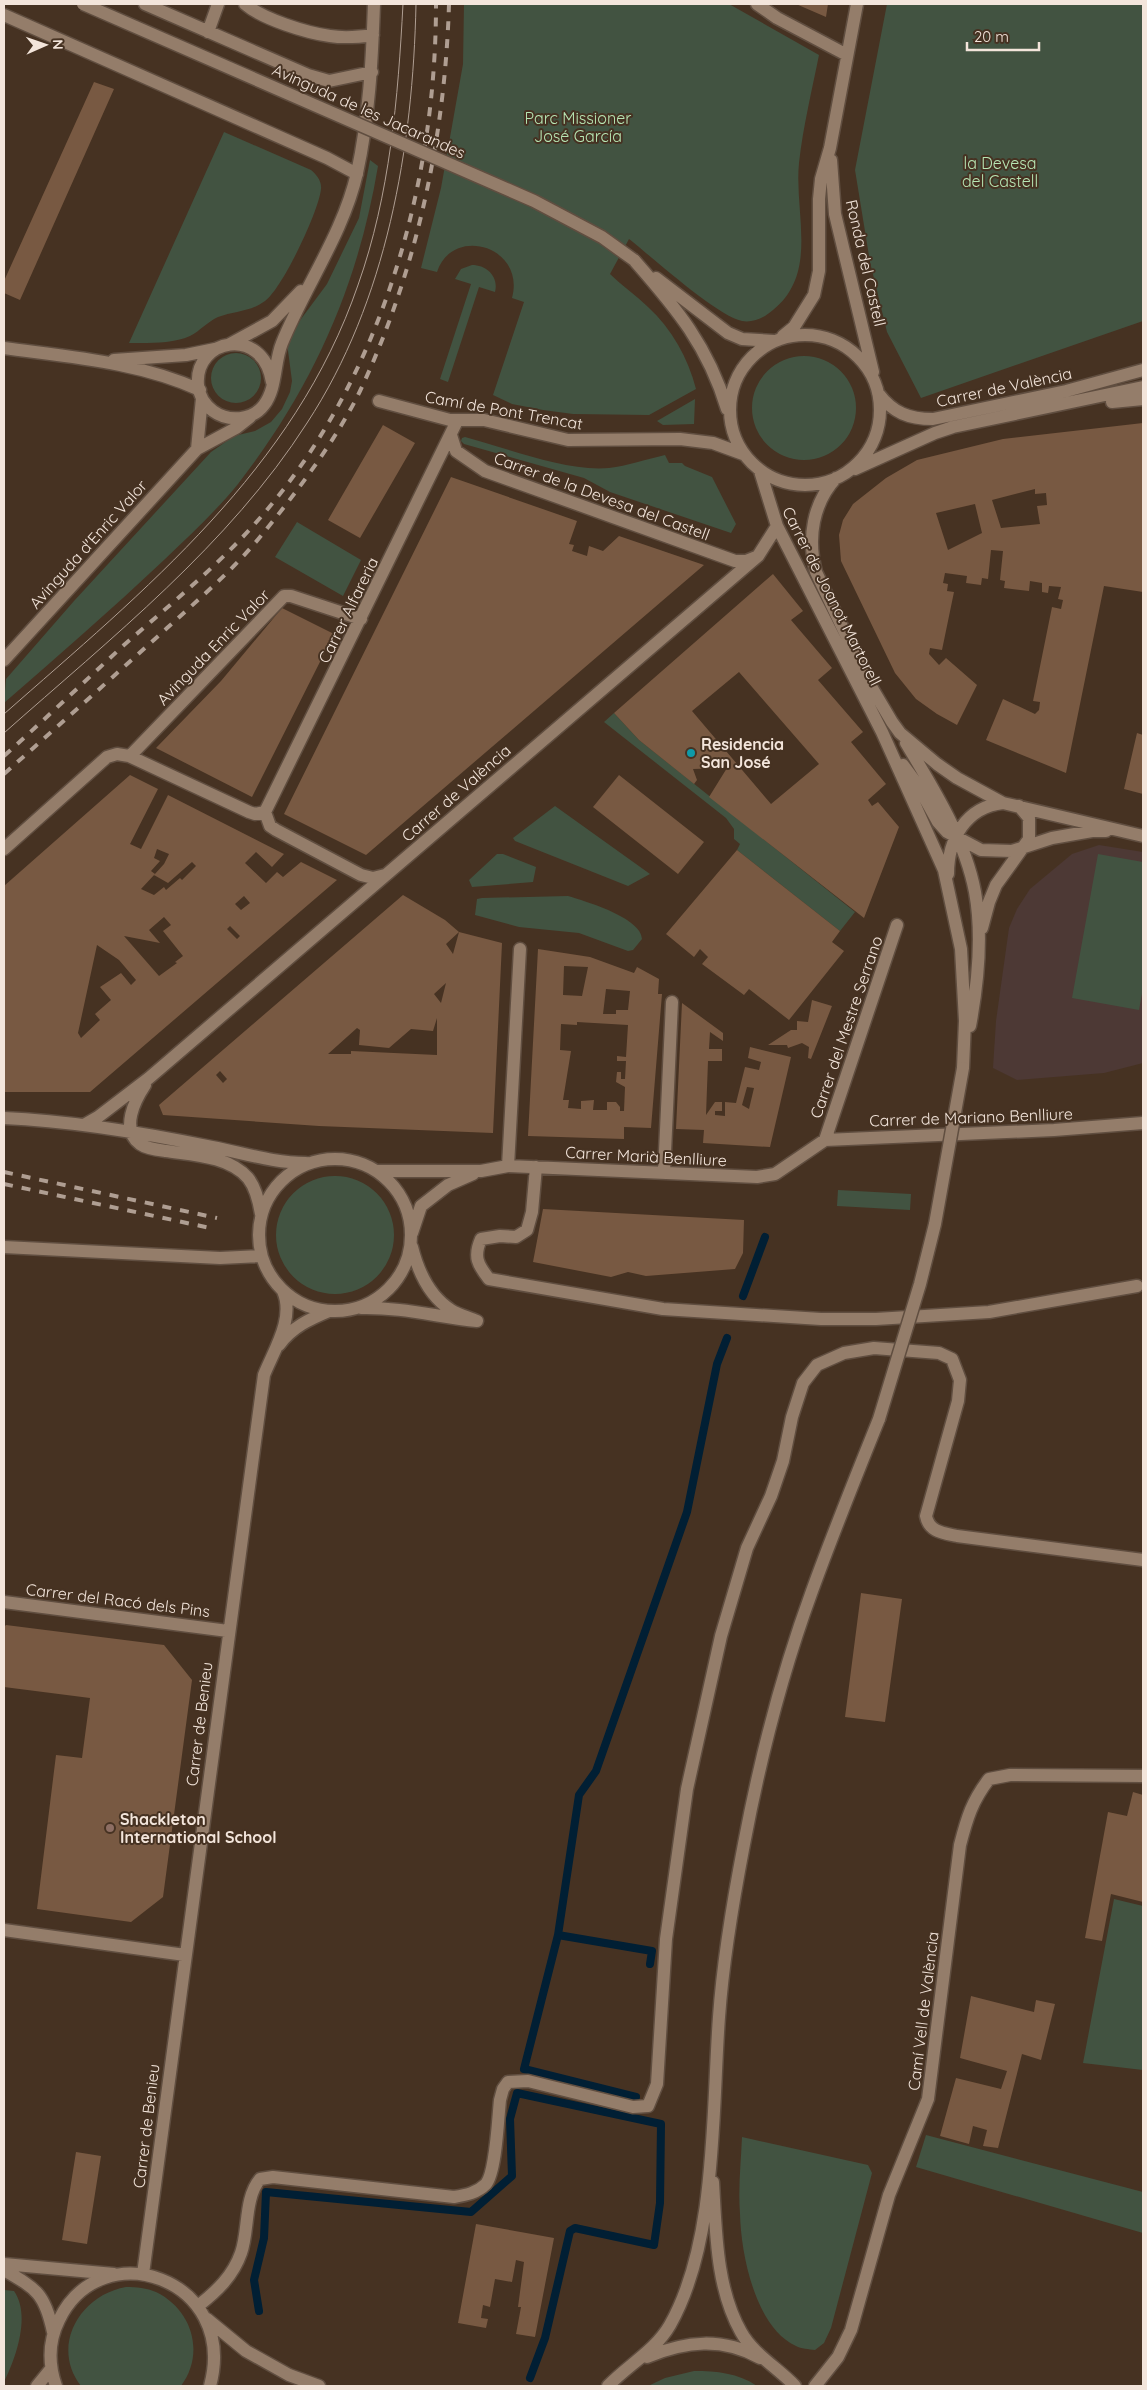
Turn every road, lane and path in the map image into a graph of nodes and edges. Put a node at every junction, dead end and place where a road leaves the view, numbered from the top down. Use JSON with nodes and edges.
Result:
{"nodes":[{"id":1,"x":84,"y":4,"type":"edge"},
{"id":2,"x":144,"y":4,"type":"edge"},
{"id":3,"x":218,"y":4,"type":"edge"},
{"id":4,"x":245,"y":4,"type":"edge"},
{"id":5,"x":374,"y":4,"type":"edge"},
{"id":6,"x":757,"y":4,"type":"edge"},
{"id":7,"x":857,"y":4,"type":"edge"},
{"id":8,"x":4,"y":15,"type":"edge"},
{"id":9,"x":208,"y":32,"type":"junction"},
{"id":10,"x":373,"y":35,"type":"junction"},
{"id":11,"x":848,"y":55,"type":"junction"},
{"id":12,"x":372,"y":72,"type":"junction"},
{"id":13,"x":830,"y":148,"type":"junction"},
{"id":14,"x":357,"y":174,"type":"junction"},
{"id":15,"x":634,"y":260,"type":"junction"},
{"id":16,"x":313,"y":278,"type":"junction"},
{"id":17,"x":777,"y":339,"type":"junction"},
{"id":18,"x":223,"y":346,"type":"junction"},
{"id":19,"x":4,"y":348,"type":"edge"},
{"id":20,"x":101,"y":361,"type":"junction"},
{"id":21,"x":1143,"y":370,"type":"edge"},
{"id":22,"x":272,"y":382,"type":"junction"},
{"id":23,"x":1143,"y":388,"type":"edge"},
{"id":24,"x":877,"y":389,"type":"junction"},
{"id":25,"x":201,"y":394,"type":"junction"},
{"id":26,"x":1143,"y":399,"type":"edge"},
{"id":27,"x":379,"y":401,"type":"dead end"},
{"id":28,"x":1055,"y":407,"type":"junction"},
{"id":29,"x":254,"y":414,"type":"junction"},
{"id":30,"x":729,"y":414,"type":"junction"},
{"id":31,"x":457,"y":421,"type":"junction"},
{"id":32,"x":451,"y":435,"type":"junction"},
{"id":33,"x":197,"y":449,"type":"junction"},
{"id":34,"x":743,"y":454,"type":"junction"},
{"id":35,"x":760,"y":471,"type":"junction"},
{"id":36,"x":839,"y":476,"type":"junction"},
{"id":37,"x":777,"y":526,"type":"junction"},
{"id":38,"x":758,"y":556,"type":"junction"},
{"id":39,"x":362,"y":619,"type":"junction"},
{"id":40,"x":4,"y":660,"type":"edge"},
{"id":41,"x":900,"y":733,"type":"junction"},
{"id":42,"x":890,"y":750,"type":"junction"},
{"id":43,"x":130,"y":756,"type":"junction"},
{"id":44,"x":1003,"y":803,"type":"junction"},
{"id":45,"x":1020,"y":806,"type":"junction"},
{"id":46,"x":265,"y":812,"type":"junction"},
{"id":47,"x":1138,"y":834,"type":"edge"},
{"id":48,"x":956,"y":838,"type":"junction"},
{"id":49,"x":4,"y":849,"type":"edge"},
{"id":50,"x":1021,"y":850,"type":"junction"},
{"id":51,"x":385,"y":875,"type":"junction"},
{"id":52,"x":951,"y":894,"type":"junction"},
{"id":53,"x":897,"y":925,"type":"dead end"},
{"id":54,"x":520,"y":949,"type":"dead end"},
{"id":55,"x":978,"y":970,"type":"junction"},
{"id":56,"x":672,"y":1002,"type":"dead end"},
{"id":57,"x":963,"y":1068,"type":"junction"},
{"id":58,"x":149,"y":1078,"type":"junction"},
{"id":59,"x":4,"y":1118,"type":"edge"},
{"id":60,"x":1143,"y":1123,"type":"edge"},
{"id":61,"x":84,"y":1125,"type":"junction"},
{"id":62,"x":132,"y":1133,"type":"junction"},
{"id":63,"x":825,"y":1140,"type":"junction"},
{"id":64,"x":306,"y":1164,"type":"junction"},
{"id":65,"x":508,"y":1166,"type":"junction"},
{"id":66,"x":536,"y":1167,"type":"junction"},
{"id":67,"x":378,"y":1171,"type":"junction"},
{"id":68,"x":481,"y":1171,"type":"junction"},
{"id":69,"x":664,"y":1173,"type":"junction"},
{"id":70,"x":261,"y":1216,"type":"junction"},
{"id":71,"x":411,"y":1239,"type":"junction"},
{"id":72,"x":4,"y":1247,"type":"edge"},
{"id":73,"x":262,"y":1256,"type":"junction"},
{"id":74,"x":1137,"y":1286,"type":"dead end"},
{"id":75,"x":283,"y":1291,"type":"junction"},
{"id":76,"x":354,"y":1309,"type":"junction"},
{"id":77,"x":329,"y":1311,"type":"junction"},
{"id":78,"x":271,"y":1358,"type":"junction"},
{"id":79,"x":1143,"y":1560,"type":"edge"},
{"id":80,"x":4,"y":1602,"type":"edge"},
{"id":81,"x":228,"y":1631,"type":"junction"},
{"id":82,"x":1143,"y":1776,"type":"edge"},
{"id":83,"x":4,"y":1930,"type":"edge"},
{"id":84,"x":185,"y":1955,"type":"junction"},
{"id":85,"x":711,"y":2157,"type":"junction"},
{"id":86,"x":4,"y":2264,"type":"edge"},
{"id":87,"x":4,"y":2270,"type":"edge"},
{"id":88,"x":122,"y":2274,"type":"junction"},
{"id":89,"x":143,"y":2274,"type":"junction"},
{"id":90,"x":198,"y":2306,"type":"junction"},
{"id":91,"x":206,"y":2318,"type":"junction"},
{"id":92,"x":53,"y":2332,"type":"junction"},
{"id":93,"x":639,"y":2360,"type":"junction"},
{"id":94,"x":50,"y":2370,"type":"junction"},
{"id":95,"x":779,"y":2370,"type":"junction"},
{"id":96,"x":37,"y":2386,"type":"edge"},
{"id":97,"x":56,"y":2386,"type":"edge"},
{"id":98,"x":210,"y":2386,"type":"edge"},
{"id":99,"x":319,"y":2386,"type":"edge"},
{"id":100,"x":608,"y":2386,"type":"edge"},
{"id":101,"x":795,"y":2386,"type":"edge"},
{"id":102,"x":815,"y":2386,"type":"edge"}],
"edges":[{"from":1,"to":15,"type":"street","name":"Avinguda de les Jacarandes","bridge":true},
{"from":2,"to":9,"type":"street","name":"Avinguda de les Jacarandes"},
{"from":3,"to":9,"type":"street"},
{"from":4,"to":10,"type":"street"},
{"from":5,"to":10,"type":"street"},
{"from":6,"to":11,"type":"street"},
{"from":7,"to":11,"type":"street","name":"Ronda del Castell"},
{"from":8,"to":14,"type":"street"},
{"from":9,"to":12,"type":"street","name":"Avinguda de les Jacarandes"},
{"from":10,"to":12,"type":"street"},
{"from":11,"to":13,"type":"street","name":"Ronda del Castell"},
{"from":12,"to":14,"type":"street"},
{"from":13,"to":17,"type":"street","name":"Ronda del Castell"},
{"from":13,"to":24,"type":"street","name":"Ronda del Castell"},
{"from":14,"to":16,"type":"street"},
{"from":15,"to":17,"type":"street","name":"Avinguda de les Jacarandes"},
{"from":15,"to":30,"type":"street","name":"Avinguda de les Jacarandes"},
{"from":16,"to":18,"type":"street"},
{"from":16,"to":22,"type":"street"},
{"from":17,"to":24,"type":"street"},
{"from":17,"to":30,"type":"street"},
{"from":18,"to":20,"type":"street"},
{"from":18,"to":22,"type":"street"},
{"from":18,"to":25,"type":"street"},
{"from":19,"to":20,"type":"street"},
{"from":20,"to":25,"type":"street"},
{"from":21,"to":24,"type":"street","name":"Carrer de València"},
{"from":22,"to":29,"type":"street"},
{"from":23,"to":28,"type":"street","name":"Carrer de València"},
{"from":24,"to":36,"type":"street"},
{"from":25,"to":29,"type":"street"},
{"from":25,"to":33,"type":"street"},
{"from":26,"to":28,"type":"street","name":"Carrer de València"},
{"from":27,"to":31,"type":"street","name":"Camí de Pont Trencat"},
{"from":28,"to":36,"type":"street","name":"Carrer de València"},
{"from":29,"to":33,"type":"street","name":"Avinguda d'Enric Valor"},
{"from":30,"to":34,"type":"street"},
{"from":31,"to":32,"type":"street","name":"Carrer Alfareria"},
{"from":31,"to":34,"type":"street","name":"Camí de Pont Trencat"},
{"from":32,"to":38,"type":"street","name":"Carrer de la Devesa del Castell"},
{"from":32,"to":39,"type":"street","name":"Carrer Alfareria"},
{"from":33,"to":40,"type":"street","name":"Avinguda d'Enric Valor"},
{"from":34,"to":35,"type":"street"},
{"from":35,"to":36,"type":"street"},
{"from":35,"to":37,"type":"street","name":"Carrer de Joanot Martorell"},
{"from":36,"to":41,"type":"street","name":"Carrer de Joanot Martorell"},
{"from":37,"to":38,"type":"street","name":"Carrer de València"},
{"from":37,"to":42,"type":"street","name":"Carrer de Joanot Martorell"},
{"from":38,"to":51,"type":"street","name":"Carrer de València"},
{"from":39,"to":43,"type":"street","name":"Avinguda Enric Valor"},
{"from":39,"to":46,"type":"street","name":"Carrer Alfareria"},
{"from":41,"to":44,"type":"street","name":"Carrer de Joanot Martorell"},
{"from":41,"to":48,"type":"street"},
{"from":42,"to":48,"type":"street"},
{"from":42,"to":52,"type":"street"},
{"from":43,"to":46,"type":"street"},
{"from":43,"to":49,"type":"street"},
{"from":44,"to":45,"type":"street","name":"Carrer de Joanot Martorell"},
{"from":44,"to":48,"type":"street","name":"Carrer de Joanot Martorell"},
{"from":45,"to":47,"type":"street","name":"Carrer de Joanot Martorell"},
{"from":45,"to":50,"type":"street"},
{"from":46,"to":51,"type":"street"},
{"from":47,"to":50,"type":"street"},
{"from":48,"to":50,"type":"street"},
{"from":48,"to":52,"type":"street","name":"Carrer de Joanot Martorell"},
{"from":48,"to":55,"type":"street"},
{"from":50,"to":55,"type":"street"},
{"from":51,"to":58,"type":"street","name":"Carrer de València"},
{"from":52,"to":57,"type":"street"},
{"from":53,"to":63,"type":"street","name":"Carrer del Mestre Serrano"},
{"from":54,"to":65,"type":"street"},
{"from":55,"to":57,"type":"street"},
{"from":56,"to":69,"type":"street"},
{"from":57,"to":85,"type":"street","bridge":true},
{"from":58,"to":61,"type":"street","name":"Carrer de València"},
{"from":58,"to":62,"type":"street","name":"Carrer de València"},
{"from":59,"to":61,"type":"street"},
{"from":60,"to":63,"type":"street","name":"Carrer de Mariano Benlliure"},
{"from":61,"to":62,"type":"street"},
{"from":62,"to":64,"type":"street"},
{"from":62,"to":70,"type":"street"},
{"from":63,"to":69,"type":"street","name":"Carrer Marià Benlliure"},
{"from":64,"to":67,"type":"street"},
{"from":64,"to":70,"type":"street"},
{"from":65,"to":66,"type":"street","name":"Carrer Marià Benlliure"},
{"from":65,"to":68,"type":"street","name":"Carrer Marià Benlliure"},
{"from":66,"to":69,"type":"street","name":"Carrer Marià Benlliure"},
{"from":66,"to":74,"type":"street"},
{"from":67,"to":68,"type":"street","name":"Carrer Marià Benlliure"},
{"from":67,"to":71,"type":"street"},
{"from":68,"to":71,"type":"street","name":"Carrer Marià Benlliure"},
{"from":70,"to":73,"type":"street"},
{"from":71,"to":76,"type":"street"},
{"from":71,"to":76,"type":"street"},
{"from":72,"to":73,"type":"street"},
{"from":73,"to":75,"type":"street"},
{"from":75,"to":77,"type":"street"},
{"from":75,"to":78,"type":"street","name":"Carrer de Benieu"},
{"from":76,"to":77,"type":"street"},
{"from":77,"to":78,"type":"street","name":"Carrer de Benieu"},
{"from":78,"to":81,"type":"street","name":"Carrer de Benieu"},
{"from":79,"to":90,"type":"street"},
{"from":80,"to":81,"type":"street","name":"Carrer del Racó dels Pins"},
{"from":81,"to":84,"type":"street","name":"Carrer de Benieu"},
{"from":82,"to":102,"type":"street","name":"Camí Vell de València"},
{"from":83,"to":84,"type":"street"},
{"from":84,"to":89,"type":"street","name":"Carrer de Benieu"},
{"from":85,"to":93,"type":"street"},
{"from":85,"to":95,"type":"street"},
{"from":86,"to":88,"type":"street"},
{"from":87,"to":92,"type":"street"},
{"from":88,"to":89,"type":"street"},
{"from":88,"to":92,"type":"street"},
{"from":89,"to":90,"type":"street"},
{"from":90,"to":91,"type":"street"},
{"from":91,"to":98,"type":"street"},
{"from":91,"to":99,"type":"street"},
{"from":92,"to":94,"type":"street"},
{"from":93,"to":95,"type":"street"},
{"from":93,"to":100,"type":"street"},
{"from":94,"to":96,"type":"street"},
{"from":94,"to":97,"type":"street"},
{"from":95,"to":101,"type":"street"}]}
